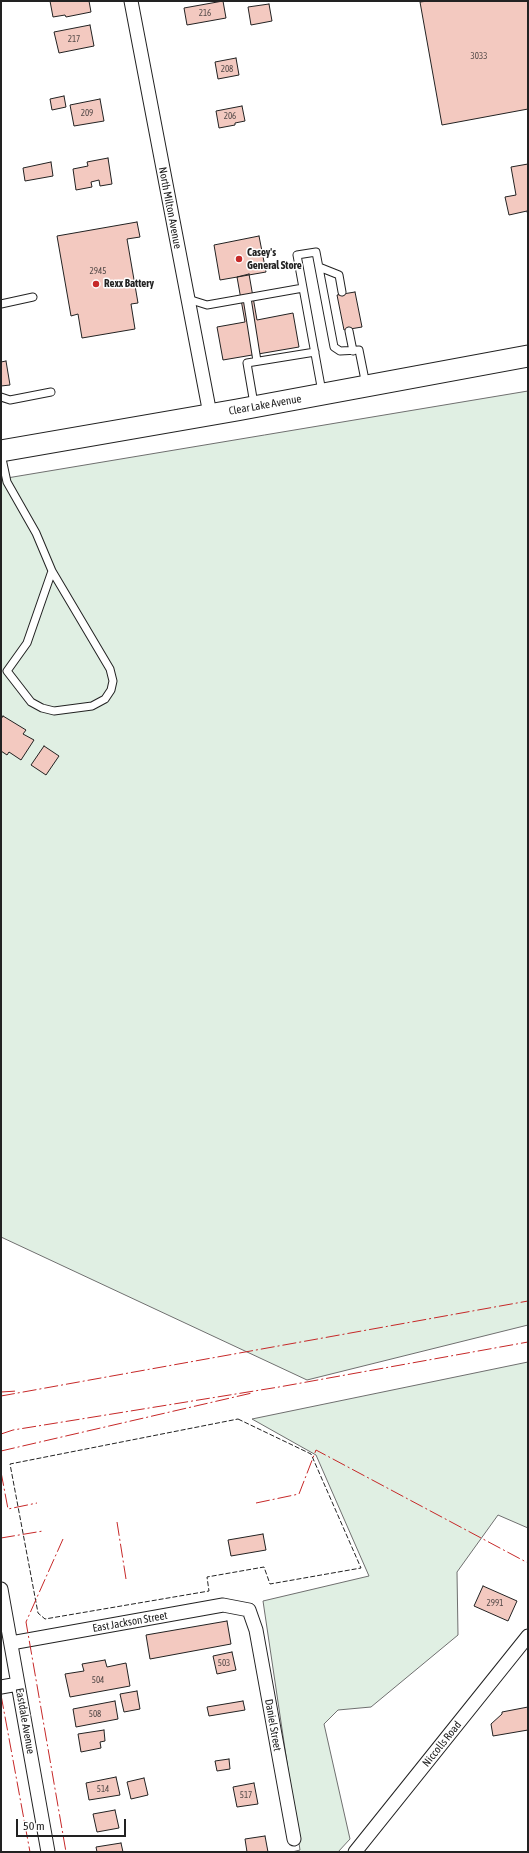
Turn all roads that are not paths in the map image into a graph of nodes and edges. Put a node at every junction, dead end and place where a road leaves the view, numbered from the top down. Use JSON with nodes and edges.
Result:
{"nodes":[{"id":1,"x":131,"y":1,"type":"edge"},
{"id":2,"x":319,"y":268,"type":"junction"},
{"id":3,"x":303,"y":288,"type":"junction"},
{"id":4,"x":342,"y":292,"type":"dead end"},
{"id":5,"x":33,"y":297,"type":"dead end"},
{"id":6,"x":247,"y":298,"type":"junction"},
{"id":7,"x":188,"y":299,"type":"junction"},
{"id":8,"x":1,"y":304,"type":"edge"},
{"id":9,"x":349,"y":331,"type":"dead end"},
{"id":10,"x":352,"y":351,"type":"junction"},
{"id":11,"x":314,"y":352,"type":"junction"},
{"id":12,"x":528,"y":356,"type":"edge"},
{"id":13,"x":257,"y":361,"type":"junction"},
{"id":14,"x":366,"y":386,"type":"junction"},
{"id":15,"x":51,"y":392,"type":"dead end"},
{"id":16,"x":322,"y":394,"type":"junction"},
{"id":17,"x":1,"y":397,"type":"edge"},
{"id":18,"x":254,"y":407,"type":"junction"},
{"id":19,"x":210,"y":414,"type":"junction"},
{"id":20,"x":1,"y":451,"type":"edge"},
{"id":21,"x":1,"y":454,"type":"edge"},
{"id":22,"x":52,"y":571,"type":"junction"},
{"id":23,"x":1,"y":1589,"type":"edge"},
{"id":24,"x":249,"y":1610,"type":"joint"},
{"id":25,"x":528,"y":1636,"type":"edge"},
{"id":26,"x":11,"y":1643,"type":"junction"},
{"id":27,"x":18,"y":1684,"type":"junction"},
{"id":28,"x":1,"y":1687,"type":"edge"},
{"id":29,"x":294,"y":1839,"type":"dead end"},
{"id":30,"x":48,"y":1852,"type":"edge"},
{"id":31,"x":355,"y":1852,"type":"edge"}],
"edges":[{"from":1,"to":7,"type":"street","name":"North Milton Avenue"},
{"from":2,"to":3,"type":"lane"},
{"from":2,"to":4,"type":"lane"},
{"from":2,"to":10,"type":"lane"},
{"from":3,"to":6,"type":"lane"},
{"from":3,"to":11,"type":"lane"},
{"from":5,"to":8,"type":"lane"},
{"from":6,"to":7,"type":"lane"},
{"from":6,"to":13,"type":"lane"},
{"from":7,"to":19,"type":"street","name":"North Milton Avenue"},
{"from":9,"to":10,"type":"lane"},
{"from":10,"to":14,"type":"lane"},
{"from":11,"to":13,"type":"lane"},
{"from":11,"to":16,"type":"lane"},
{"from":12,"to":14,"type":"main road","name":"Clear Lake Avenue"},
{"from":13,"to":18,"type":"lane"},
{"from":14,"to":16,"type":"main road","name":"Clear Lake Avenue"},
{"from":15,"to":17,"type":"lane"},
{"from":16,"to":18,"type":"main road","name":"Clear Lake Avenue"},
{"from":18,"to":19,"type":"main road","name":"Clear Lake Avenue"},
{"from":19,"to":20,"type":"main road","name":"Clear Lake Avenue"},
{"from":21,"to":22,"type":"lane"},
{"from":22,"to":22,"type":"lane"},
{"from":23,"to":26,"type":"street","name":"Eastdale Avenue"},
{"from":24,"to":26,"type":"street","name":"East Jackson Street"},
{"from":24,"to":29,"type":"street","name":"Daniel Street"},
{"from":25,"to":31,"type":"street","name":"Niccolls Road"},
{"from":26,"to":27,"type":"street","name":"Eastdale Avenue"},
{"from":27,"to":28,"type":"street"},
{"from":27,"to":30,"type":"street","name":"Eastdale Avenue"}]}
